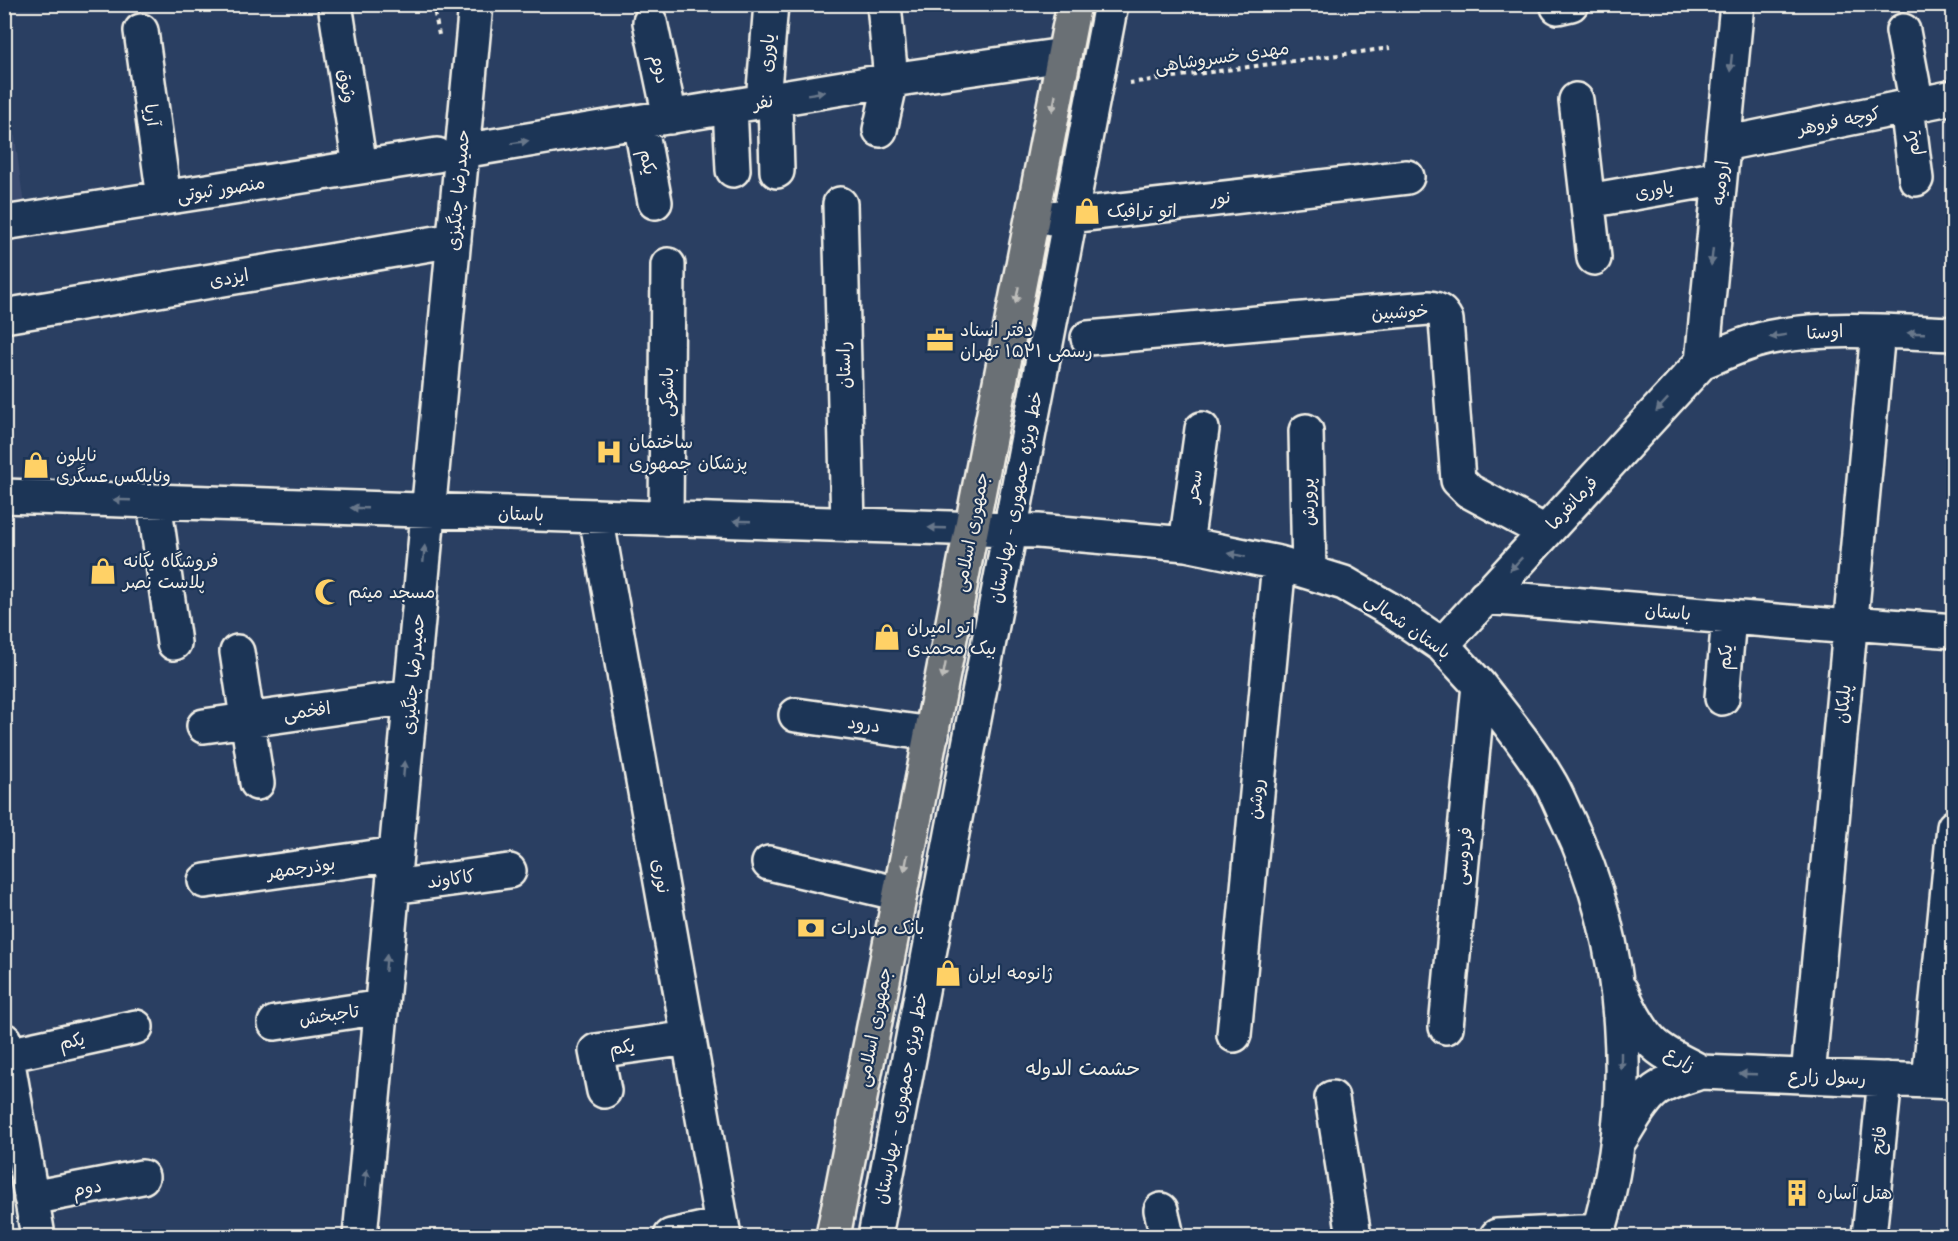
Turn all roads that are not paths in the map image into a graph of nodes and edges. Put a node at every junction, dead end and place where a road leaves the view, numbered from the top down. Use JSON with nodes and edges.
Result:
{"nodes":[{"id":1,"x":335,"y":4,"type":"edge"},
{"id":2,"x":476,"y":4,"type":"edge"},
{"id":3,"x":771,"y":4,"type":"edge"},
{"id":4,"x":884,"y":4,"type":"edge"},
{"id":5,"x":1074,"y":4,"type":"edge"},
{"id":6,"x":1111,"y":4,"type":"edge"},
{"id":7,"x":1737,"y":4,"type":"edge"},
{"id":8,"x":650,"y":22,"type":"dead end"},
{"id":9,"x":141,"y":31,"type":"dead end"},
{"id":10,"x":1904,"y":31,"type":"dead end"},
{"id":11,"x":1064,"y":55,"type":"junction"},
{"id":12,"x":891,"y":80,"type":"junction"},
{"id":13,"x":1953,"y":97,"type":"edge"},
{"id":14,"x":769,"y":100,"type":"junction"},
{"id":15,"x":1576,"y":100,"type":"dead end"},
{"id":16,"x":1912,"y":106,"type":"junction"},
{"id":17,"x":730,"y":107,"type":"junction"},
{"id":18,"x":655,"y":120,"type":"junction"},
{"id":19,"x":880,"y":130,"type":"dead end"},
{"id":20,"x":1724,"y":144,"type":"junction"},
{"id":21,"x":449,"y":153,"type":"junction"},
{"id":22,"x":360,"y":168,"type":"junction"},
{"id":23,"x":733,"y":170,"type":"dead end"},
{"id":24,"x":777,"y":171,"type":"dead end"},
{"id":25,"x":1407,"y":177,"type":"dead end"},
{"id":26,"x":1720,"y":178,"type":"junction"},
{"id":27,"x":1916,"y":179,"type":"dead end"},
{"id":28,"x":164,"y":198,"type":"junction"},
{"id":29,"x":1588,"y":201,"type":"junction"},
{"id":30,"x":656,"y":202,"type":"dead end"},
{"id":31,"x":840,"y":204,"type":"dead end"},
{"id":32,"x":1071,"y":215,"type":"junction"},
{"id":33,"x":1032,"y":220,"type":"junction"},
{"id":34,"x":4,"y":223,"type":"edge"},
{"id":35,"x":454,"y":240,"type":"junction"},
{"id":36,"x":1594,"y":258,"type":"dead end"},
{"id":37,"x":668,"y":265,"type":"dead end"},
{"id":38,"x":4,"y":316,"type":"edge"},
{"id":39,"x":1878,"y":332,"type":"junction"},
{"id":40,"x":1953,"y":334,"type":"edge"},
{"id":41,"x":1088,"y":338,"type":"dead end"},
{"id":42,"x":1702,"y":362,"type":"junction"},
{"id":43,"x":1202,"y":429,"type":"dead end"},
{"id":44,"x":1306,"y":431,"type":"dead end"},
{"id":45,"x":4,"y":496,"type":"edge"},
{"id":46,"x":154,"y":501,"type":"junction"},
{"id":47,"x":428,"y":510,"type":"junction"},
{"id":48,"x":596,"y":516,"type":"junction"},
{"id":49,"x":666,"y":519,"type":"junction"},
{"id":50,"x":848,"y":525,"type":"junction"},
{"id":51,"x":971,"y":529,"type":"junction"},
{"id":52,"x":1024,"y":531,"type":"junction"},
{"id":53,"x":1545,"y":532,"type":"junction"},
{"id":54,"x":1186,"y":544,"type":"junction"},
{"id":55,"x":1294,"y":567,"type":"junction"},
{"id":56,"x":1485,"y":597,"type":"junction"},
{"id":57,"x":1729,"y":617,"type":"junction"},
{"id":58,"x":1851,"y":625,"type":"junction"},
{"id":59,"x":1953,"y":631,"type":"edge"},
{"id":60,"x":174,"y":643,"type":"dead end"},
{"id":61,"x":1442,"y":645,"type":"junction"},
{"id":62,"x":237,"y":652,"type":"dead end"},
{"id":63,"x":1479,"y":685,"type":"junction"},
{"id":64,"x":411,"y":697,"type":"junction"},
{"id":65,"x":1722,"y":698,"type":"dead end"},
{"id":66,"x":796,"y":715,"type":"dead end"},
{"id":67,"x":247,"y":719,"type":"junction"},
{"id":68,"x":204,"y":726,"type":"dead end"},
{"id":69,"x":932,"y":734,"type":"junction"},
{"id":70,"x":256,"y":783,"type":"dead end"},
{"id":71,"x":1953,"y":827,"type":"edge"},
{"id":72,"x":396,"y":854,"type":"junction"},
{"id":73,"x":769,"y":863,"type":"dead end"},
{"id":74,"x":509,"y":871,"type":"dead end"},
{"id":75,"x":205,"y":881,"type":"dead end"},
{"id":76,"x":393,"y":887,"type":"junction"},
{"id":77,"x":900,"y":894,"type":"junction"},
{"id":78,"x":1616,"y":982,"type":"junction"},
{"id":79,"x":382,"y":1007,"type":"junction"},
{"id":80,"x":275,"y":1023,"type":"dead end"},
{"id":81,"x":136,"y":1027,"type":"dead end"},
{"id":82,"x":1446,"y":1027,"type":"dead end"},
{"id":83,"x":1234,"y":1035,"type":"dead end"},
{"id":84,"x":689,"y":1038,"type":"junction"},
{"id":85,"x":6,"y":1048,"type":"edge"},
{"id":86,"x":1701,"y":1072,"type":"junction"},
{"id":87,"x":1808,"y":1076,"type":"junction"},
{"id":88,"x":1885,"y":1079,"type":"junction"},
{"id":89,"x":1941,"y":1082,"type":"edge"},
{"id":90,"x":604,"y":1090,"type":"dead end"},
{"id":91,"x":1332,"y":1098,"type":"dead end"},
{"id":92,"x":10,"y":1101,"type":"edge"},
{"id":93,"x":1618,"y":1143,"type":"junction"},
{"id":94,"x":142,"y":1177,"type":"dead end"},
{"id":95,"x":31,"y":1198,"type":"junction"},
{"id":96,"x":723,"y":1231,"type":"edge"},
{"id":97,"x":1598,"y":1234,"type":"edge"},
{"id":98,"x":38,"y":1236,"type":"edge"},
{"id":99,"x":360,"y":1236,"type":"edge"},
{"id":100,"x":672,"y":1236,"type":"edge"},
{"id":101,"x":833,"y":1236,"type":"edge"},
{"id":102,"x":874,"y":1236,"type":"edge"},
{"id":103,"x":1354,"y":1236,"type":"edge"},
{"id":104,"x":1497,"y":1236,"type":"edge"},
{"id":105,"x":1869,"y":1236,"type":"edge"}],
"edges":[{"from":1,"to":22,"type":"street","name":"وثوق"},
{"from":2,"to":21,"type":"street","name":"حمیدرضا چنگیزی"},
{"from":3,"to":14,"type":"street","name":"یاوری"},
{"from":4,"to":12,"type":"street"},
{"from":5,"to":11,"type":"main road","name":"جمهوری اسلامی"},
{"from":6,"to":32,"type":"street","name":"خط ویژه جمهوری - بهارستان"},
{"from":7,"to":20,"type":"street","name":"ارومیه","one_way":true},
{"from":8,"to":18,"type":"street","name":"دوم"},
{"from":9,"to":28,"type":"street","name":"آریا"},
{"from":10,"to":16,"type":"street","name":"یکم"},
{"from":11,"to":12,"type":"street","name":"نفر"},
{"from":11,"to":33,"type":"main road","name":"جمهوری اسلامی","one_way":true},
{"from":14,"to":12,"type":"street","name":"نفر","one_way":true},
{"from":12,"to":19,"type":"street"},
{"from":13,"to":16,"type":"street","name":"کوچه فروهر"},
{"from":14,"to":17,"type":"street","name":"نفر"},
{"from":14,"to":24,"type":"street","name":"یاوری"},
{"from":15,"to":29,"type":"street"},
{"from":16,"to":20,"type":"street","name":"کوچه فروهر"},
{"from":16,"to":27,"type":"street","name":"یکم"},
{"from":17,"to":18,"type":"street","name":"نفر"},
{"from":17,"to":23,"type":"street"},
{"from":21,"to":18,"type":"street","name":"نفر","one_way":true},
{"from":18,"to":30,"type":"street","name":"یکم"},
{"from":20,"to":26,"type":"street","name":"ارومیه"},
{"from":21,"to":22,"type":"street","name":"منصور ثبوتی"},
{"from":21,"to":35,"type":"street","name":"حمیدرضا چنگیزی"},
{"from":22,"to":28,"type":"street","name":"منصور ثبوتی"},
{"from":25,"to":32,"type":"street","name":"نور"},
{"from":26,"to":29,"type":"street","name":"یاوری"},
{"from":26,"to":42,"type":"street","name":"ارومیه","one_way":true},
{"from":28,"to":34,"type":"street","name":"منصور ثبوتی"},
{"from":29,"to":36,"type":"street"},
{"from":31,"to":50,"type":"street","name":"راستان"},
{"from":32,"to":33,"type":"street","name":"نور"},
{"from":32,"to":52,"type":"street","name":"خط ویژه جمهوری - بهارستان"},
{"from":33,"to":51,"type":"main road","name":"جمهوری اسلامی","one_way":true},
{"from":35,"to":38,"type":"street","name":"ایزدی"},
{"from":35,"to":47,"type":"street","name":"حمیدرضا چنگیزی"},
{"from":37,"to":49,"type":"street","name":"باشوکی"},
{"from":40,"to":39,"type":"street","name":"اوستا","one_way":true},
{"from":39,"to":42,"type":"street","name":"اوستا","one_way":true},
{"from":39,"to":58,"type":"street","name":"پلیکان"},
{"from":41,"to":53,"type":"street","name":"خوشبین"},
{"from":42,"to":53,"type":"street","name":"فرمانفرما","one_way":true},
{"from":43,"to":54,"type":"street","name":"سحر"},
{"from":44,"to":55,"type":"street","name":"پرورش"},
{"from":46,"to":45,"type":"street","name":"باستان","one_way":true},
{"from":47,"to":46,"type":"street","name":"باستان","one_way":true},
{"from":46,"to":60,"type":"street"},
{"from":47,"to":48,"type":"street","name":"باستان"},
{"from":64,"to":47,"type":"street","name":"حمیدرضا چنگیزی","one_way":true},
{"from":48,"to":49,"type":"street","name":"باستان"},
{"from":48,"to":84,"type":"street","name":"نوری"},
{"from":50,"to":49,"type":"street","name":"باستان","one_way":true},
{"from":51,"to":50,"type":"street","name":"باستان","one_way":true},
{"from":51,"to":52,"type":"street","name":"باستان"},
{"from":51,"to":69,"type":"main road","name":"جمهوری اسلامی","one_way":true},
{"from":52,"to":54,"type":"street","name":"باستان شمالی"},
{"from":52,"to":102,"type":"street","name":"خط ویژه جمهوری - بهارستان"},
{"from":53,"to":56,"type":"street","name":"فرمانفرما","one_way":true},
{"from":55,"to":54,"type":"street","name":"باستان شمالی","one_way":true},
{"from":55,"to":61,"type":"street","name":"باستان شمالی"},
{"from":55,"to":83,"type":"street","name":"روشن"},
{"from":56,"to":57,"type":"street","name":"باستان"},
{"from":56,"to":61,"type":"street","name":"فرمانفرما"},
{"from":57,"to":58,"type":"street","name":"باستان"},
{"from":57,"to":65,"type":"street","name":"یکم"},
{"from":58,"to":59,"type":"street","name":"باستان"},
{"from":58,"to":87,"type":"street","name":"پلیکان"},
{"from":61,"to":63,"type":"street","name":"باستان شمالی"},
{"from":62,"to":67,"type":"street"},
{"from":63,"to":78,"type":"street","name":"باستان شمالی"},
{"from":63,"to":82,"type":"street","name":"فردوسی"},
{"from":64,"to":67,"type":"street","name":"افخمی"},
{"from":72,"to":64,"type":"street","name":"حمیدرضا چنگیزی","one_way":true},
{"from":66,"to":69,"type":"street","name":"درود"},
{"from":67,"to":68,"type":"street","name":"افخمی"},
{"from":67,"to":70,"type":"street"},
{"from":69,"to":77,"type":"main road","name":"جمهوری اسلامی","one_way":true},
{"from":71,"to":89,"type":"street"},
{"from":72,"to":75,"type":"street","name":"بوذرجمهر"},
{"from":72,"to":76,"type":"street","name":"حمیدرضا چنگیزی"},
{"from":73,"to":77,"type":"street"},
{"from":74,"to":76,"type":"street","name":"کاکاوند"},
{"from":79,"to":76,"type":"street","name":"حمیدرضا چنگیزی","one_way":true},
{"from":77,"to":101,"type":"main road","name":"جمهوری اسلامی"},
{"from":78,"to":86,"type":"street","name":"زارع"},
{"from":78,"to":93,"type":"street","one_way":true},
{"from":79,"to":80,"type":"street","name":"تاجبخش"},
{"from":99,"to":79,"type":"street","name":"حمیدرضا چنگیزی","one_way":true},
{"from":81,"to":85,"type":"street","name":"یکم"},
{"from":84,"to":90,"type":"street","name":"یکم"},
{"from":84,"to":96,"type":"street","name":"نوری"},
{"from":85,"to":92,"type":"street"},
{"from":87,"to":86,"type":"street","name":"رسول زارع","one_way":true},
{"from":86,"to":93,"type":"street","name":"زارع"},
{"from":87,"to":88,"type":"street","name":"رسول زارع"},
{"from":88,"to":89,"type":"street","name":"رسول زارع"},
{"from":88,"to":105,"type":"street","name":"فاتح"},
{"from":91,"to":103,"type":"street"},
{"from":92,"to":95,"type":"street"},
{"from":93,"to":97,"type":"street"},
{"from":94,"to":95,"type":"street","name":"دوم"},
{"from":95,"to":98,"type":"street"},
{"from":96,"to":100,"type":"street"},
{"from":97,"to":104,"type":"street"}]}
